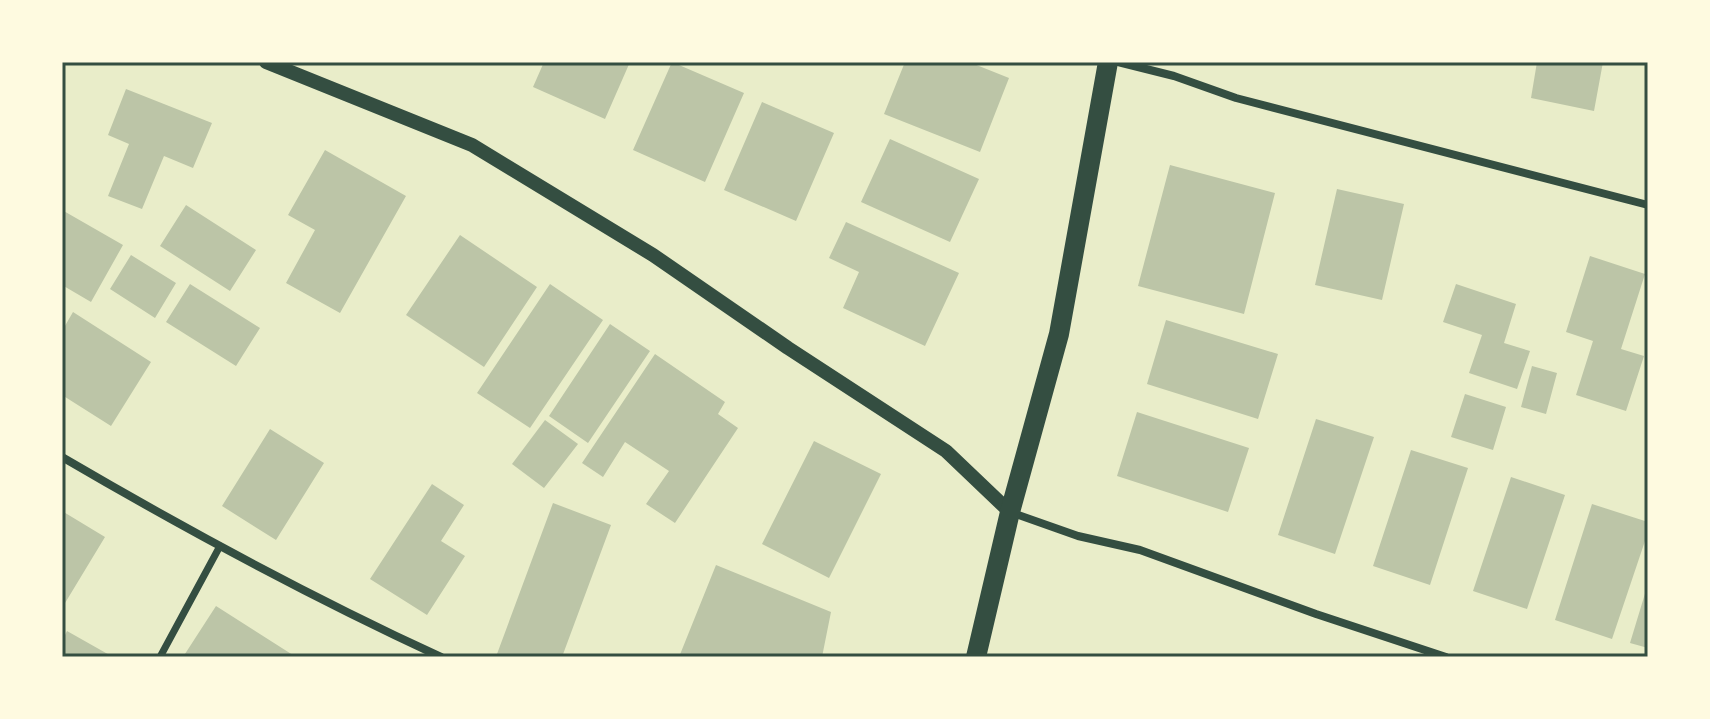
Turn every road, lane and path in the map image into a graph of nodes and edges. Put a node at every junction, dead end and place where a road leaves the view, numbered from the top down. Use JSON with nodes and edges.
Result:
{"nodes":[{"id":1,"x":266,"y":62,"type":"edge"},
{"id":2,"x":1108,"y":62,"type":"edge"},
{"id":3,"x":1118,"y":62,"type":"edge"},
{"id":4,"x":1648,"y":205,"type":"edge"},
{"id":5,"x":62,"y":457,"type":"edge"},
{"id":6,"x":1010,"y":512,"type":"junction"},
{"id":7,"x":220,"y":546,"type":"junction"},
{"id":8,"x":160,"y":657,"type":"edge"},
{"id":9,"x":441,"y":657,"type":"edge"},
{"id":10,"x":976,"y":657,"type":"edge"},
{"id":11,"x":1446,"y":657,"type":"edge"}],
"edges":[{"from":1,"to":6,"type":"street"},
{"from":2,"to":6,"type":"main road"},
{"from":3,"to":4,"type":"street"},
{"from":5,"to":7,"type":"street"},
{"from":6,"to":10,"type":"main road"},
{"from":6,"to":11,"type":"street"},
{"from":7,"to":8,"type":"street"},
{"from":7,"to":9,"type":"street"}]}
